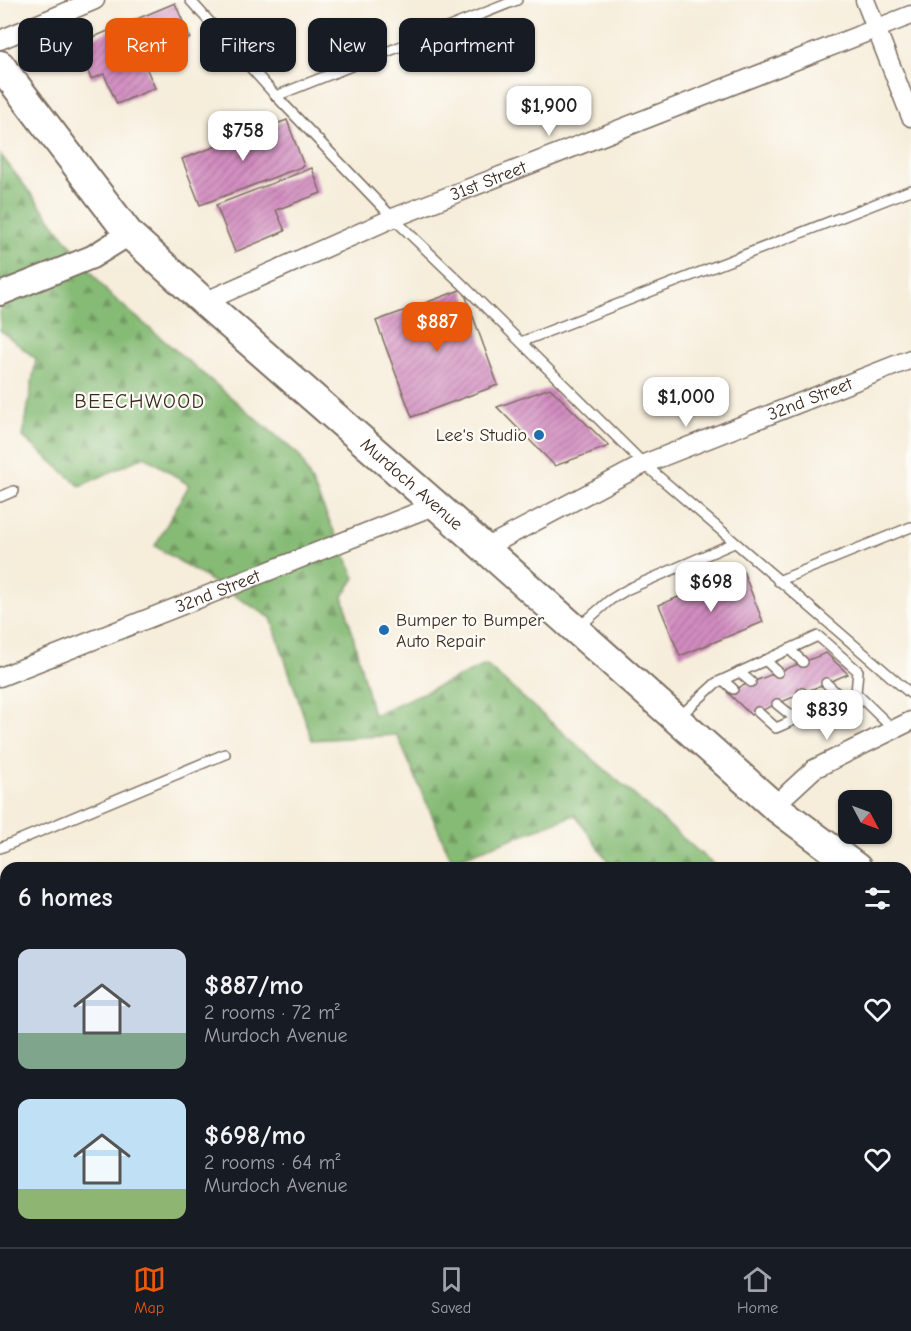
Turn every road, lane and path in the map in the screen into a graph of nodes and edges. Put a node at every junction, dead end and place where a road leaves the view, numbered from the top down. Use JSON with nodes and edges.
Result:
{"nodes":[{"id":1,"x":95,"y":0,"type":"edge"},
{"id":2,"x":190,"y":0,"type":"edge"},
{"id":3,"x":517,"y":0,"type":"edge"},
{"id":4,"x":865,"y":0,"type":"edge"},
{"id":5,"x":911,"y":15,"type":"edge"},
{"id":6,"x":876,"y":28,"type":"junction"},
{"id":7,"x":0,"y":40,"type":"edge"},
{"id":8,"x":0,"y":65,"type":"edge"},
{"id":9,"x":276,"y":96,"type":"junction"},
{"id":10,"x":911,"y":117,"type":"edge"},
{"id":11,"x":911,"y":190,"type":"edge"},
{"id":12,"x":393,"y":218,"type":"junction"},
{"id":13,"x":129,"y":234,"type":"junction"},
{"id":14,"x":0,"y":294,"type":"edge"},
{"id":15,"x":204,"y":303,"type":"junction"},
{"id":16,"x":521,"y":342,"type":"junction"},
{"id":17,"x":911,"y":359,"type":"edge"},
{"id":18,"x":644,"y":464,"type":"junction"},
{"id":19,"x":14,"y":491,"type":"dead end"},
{"id":20,"x":0,"y":497,"type":"edge"},
{"id":21,"x":436,"y":505,"type":"junction"},
{"id":22,"x":911,"y":527,"type":"edge"},
{"id":23,"x":734,"y":543,"type":"junction"},
{"id":24,"x":485,"y":548,"type":"junction"},
{"id":25,"x":778,"y":581,"type":"junction"},
{"id":26,"x":576,"y":630,"type":"junction"},
{"id":27,"x":789,"y":649,"type":"junction"},
{"id":28,"x":765,"y":660,"type":"junction"},
{"id":29,"x":803,"y":662,"type":"dead end"},
{"id":30,"x":740,"y":672,"type":"junction"},
{"id":31,"x":778,"y":672,"type":"dead end"},
{"id":32,"x":0,"y":677,"type":"edge"},
{"id":33,"x":723,"y":680,"type":"junction"},
{"id":34,"x":752,"y":682,"type":"dead end"},
{"id":35,"x":826,"y":683,"type":"dead end"},
{"id":36,"x":734,"y":690,"type":"dead end"},
{"id":37,"x":802,"y":693,"type":"dead end"},
{"id":38,"x":856,"y":693,"type":"junction"},
{"id":39,"x":911,"y":694,"type":"edge"},
{"id":40,"x":843,"y":699,"type":"junction"},
{"id":41,"x":777,"y":704,"type":"dead end"},
{"id":42,"x":820,"y":709,"type":"junction"},
{"id":43,"x":758,"y":712,"type":"dead end"},
{"id":44,"x":677,"y":719,"type":"junction"},
{"id":45,"x":797,"y":720,"type":"junction"},
{"id":46,"x":911,"y":721,"type":"edge"},
{"id":47,"x":894,"y":729,"type":"junction"},
{"id":48,"x":225,"y":754,"type":"dead end"},
{"id":49,"x":774,"y":806,"type":"junction"},
{"id":50,"x":0,"y":848,"type":"edge"},
{"id":51,"x":849,"y":862,"type":"edge"}],
"edges":[{"from":1,"to":7,"type":"street"},
{"from":2,"to":9,"type":"lane"},
{"from":3,"to":9,"type":"lane"},
{"from":4,"to":6,"type":"street"},
{"from":5,"to":6,"type":"street","name":"31st Street"},
{"from":6,"to":10,"type":"street"},
{"from":6,"to":12,"type":"street","name":"31st Street"},
{"from":8,"to":13,"type":"main road","name":"Murdoch Avenue"},
{"from":9,"to":12,"type":"lane"},
{"from":11,"to":16,"type":"lane"},
{"from":12,"to":15,"type":"street","name":"31st Street"},
{"from":12,"to":16,"type":"lane"},
{"from":13,"to":14,"type":"street"},
{"from":13,"to":15,"type":"main road","name":"Murdoch Avenue"},
{"from":15,"to":21,"type":"main road","name":"Murdoch Avenue"},
{"from":16,"to":18,"type":"lane"},
{"from":17,"to":18,"type":"street","name":"32nd Street"},
{"from":18,"to":23,"type":"lane"},
{"from":18,"to":24,"type":"street","name":"32nd Street"},
{"from":19,"to":20,"type":"lane"},
{"from":21,"to":24,"type":"main road","name":"Murdoch Avenue"},
{"from":21,"to":32,"type":"street","name":"32nd Street"},
{"from":22,"to":25,"type":"lane"},
{"from":23,"to":25,"type":"lane"},
{"from":23,"to":26,"type":"lane"},
{"from":24,"to":26,"type":"main road","name":"Murdoch Avenue"},
{"from":25,"to":39,"type":"lane"},
{"from":26,"to":44,"type":"main road","name":"Murdoch Avenue"},
{"from":27,"to":28,"type":"lane"},
{"from":27,"to":29,"type":"lane"},
{"from":27,"to":38,"type":"lane"},
{"from":28,"to":30,"type":"lane"},
{"from":28,"to":31,"type":"lane"},
{"from":30,"to":33,"type":"lane"},
{"from":30,"to":34,"type":"lane"},
{"from":33,"to":36,"type":"lane"},
{"from":33,"to":44,"type":"lane"},
{"from":35,"to":40,"type":"lane"},
{"from":37,"to":42,"type":"lane"},
{"from":38,"to":40,"type":"lane"},
{"from":38,"to":47,"type":"lane"},
{"from":40,"to":42,"type":"lane"},
{"from":41,"to":45,"type":"lane"},
{"from":42,"to":45,"type":"lane"},
{"from":43,"to":45,"type":"lane"},
{"from":44,"to":49,"type":"main road","name":"Murdoch Avenue"},
{"from":46,"to":47,"type":"street"},
{"from":47,"to":49,"type":"street"},
{"from":48,"to":50,"type":"lane"},
{"from":49,"to":51,"type":"main road","name":"Murdoch Avenue"}]}
